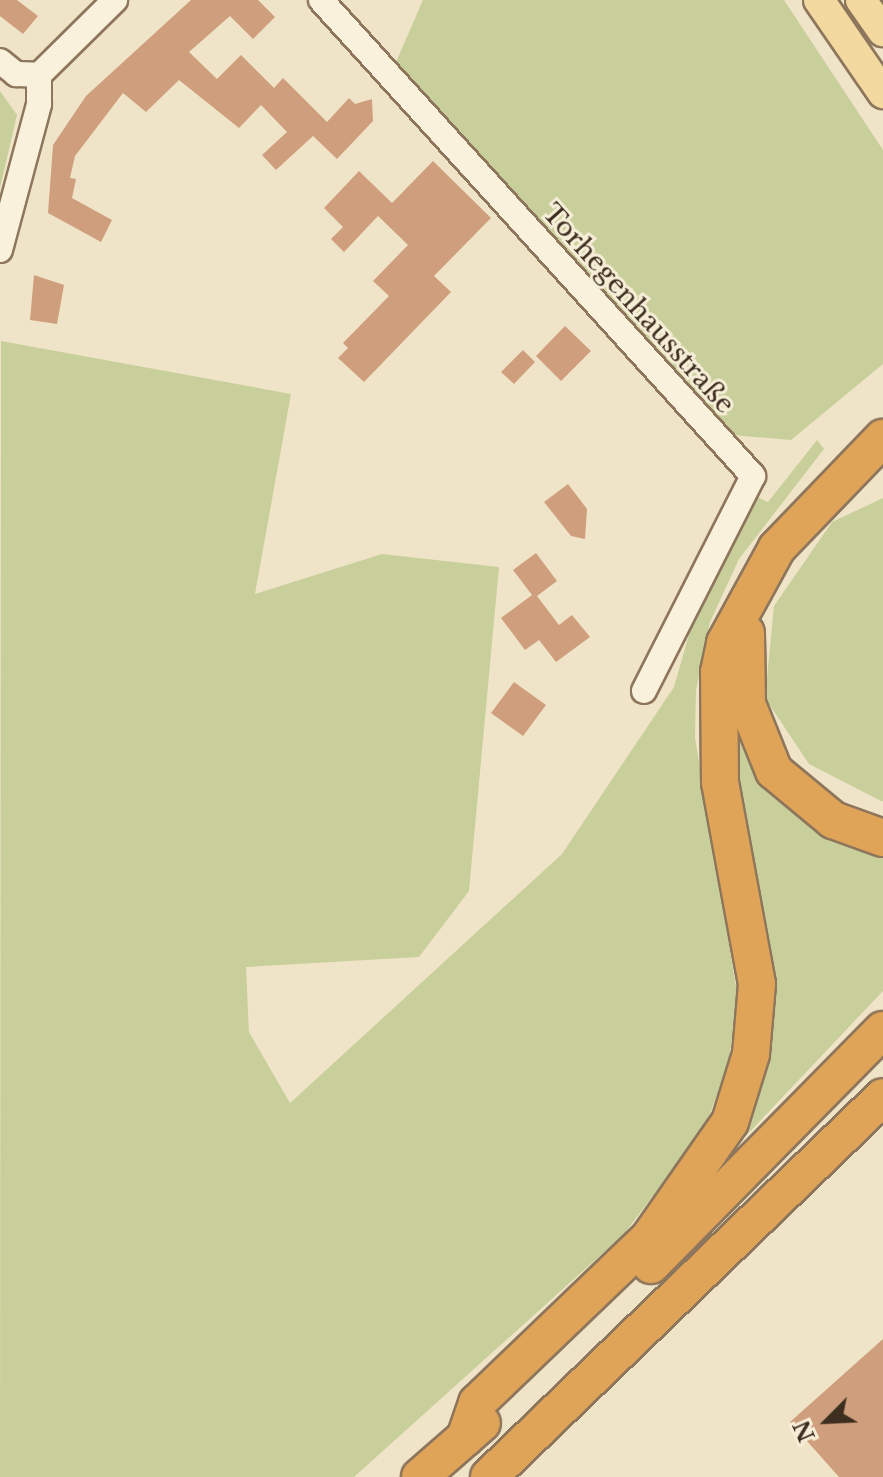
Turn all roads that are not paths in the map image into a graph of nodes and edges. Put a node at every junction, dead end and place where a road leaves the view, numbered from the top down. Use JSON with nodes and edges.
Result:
{"nodes":[{"id":1,"x":115,"y":0,"type":"edge"},
{"id":2,"x":321,"y":0,"type":"edge"},
{"id":3,"x":819,"y":0,"type":"edge"},
{"id":4,"x":861,"y":0,"type":"edge"},
{"id":5,"x":883,"y":31,"type":"edge"},
{"id":6,"x":0,"y":61,"type":"edge"},
{"id":7,"x":39,"y":75,"type":"junction"},
{"id":8,"x":883,"y":93,"type":"edge"},
{"id":9,"x":0,"y":250,"type":"edge"},
{"id":10,"x":882,"y":438,"type":"edge"},
{"id":11,"x":756,"y":586,"type":"junction"},
{"id":12,"x":644,"y":691,"type":"dead end"},
{"id":13,"x":883,"y":838,"type":"edge"},
{"id":14,"x":883,"y":1030,"type":"edge"},
{"id":15,"x":883,"y":1097,"type":"edge"},
{"id":16,"x":465,"y":1438,"type":"junction"},
{"id":17,"x":420,"y":1477,"type":"edge"},
{"id":18,"x":489,"y":1477,"type":"edge"}],
"edges":[{"from":1,"to":7,"type":"street"},
{"from":2,"to":12,"type":"street","name":"Torhegenhausstraße"},
{"from":3,"to":8,"type":"main road"},
{"from":4,"to":5,"type":"main road"},
{"from":6,"to":7,"type":"street"},
{"from":7,"to":9,"type":"street"},
{"from":10,"to":11,"type":"highway"},
{"from":11,"to":13,"type":"highway"},
{"from":11,"to":16,"type":"highway"},
{"from":14,"to":16,"type":"highway"},
{"from":15,"to":18,"type":"highway"},
{"from":16,"to":17,"type":"highway"}]}
